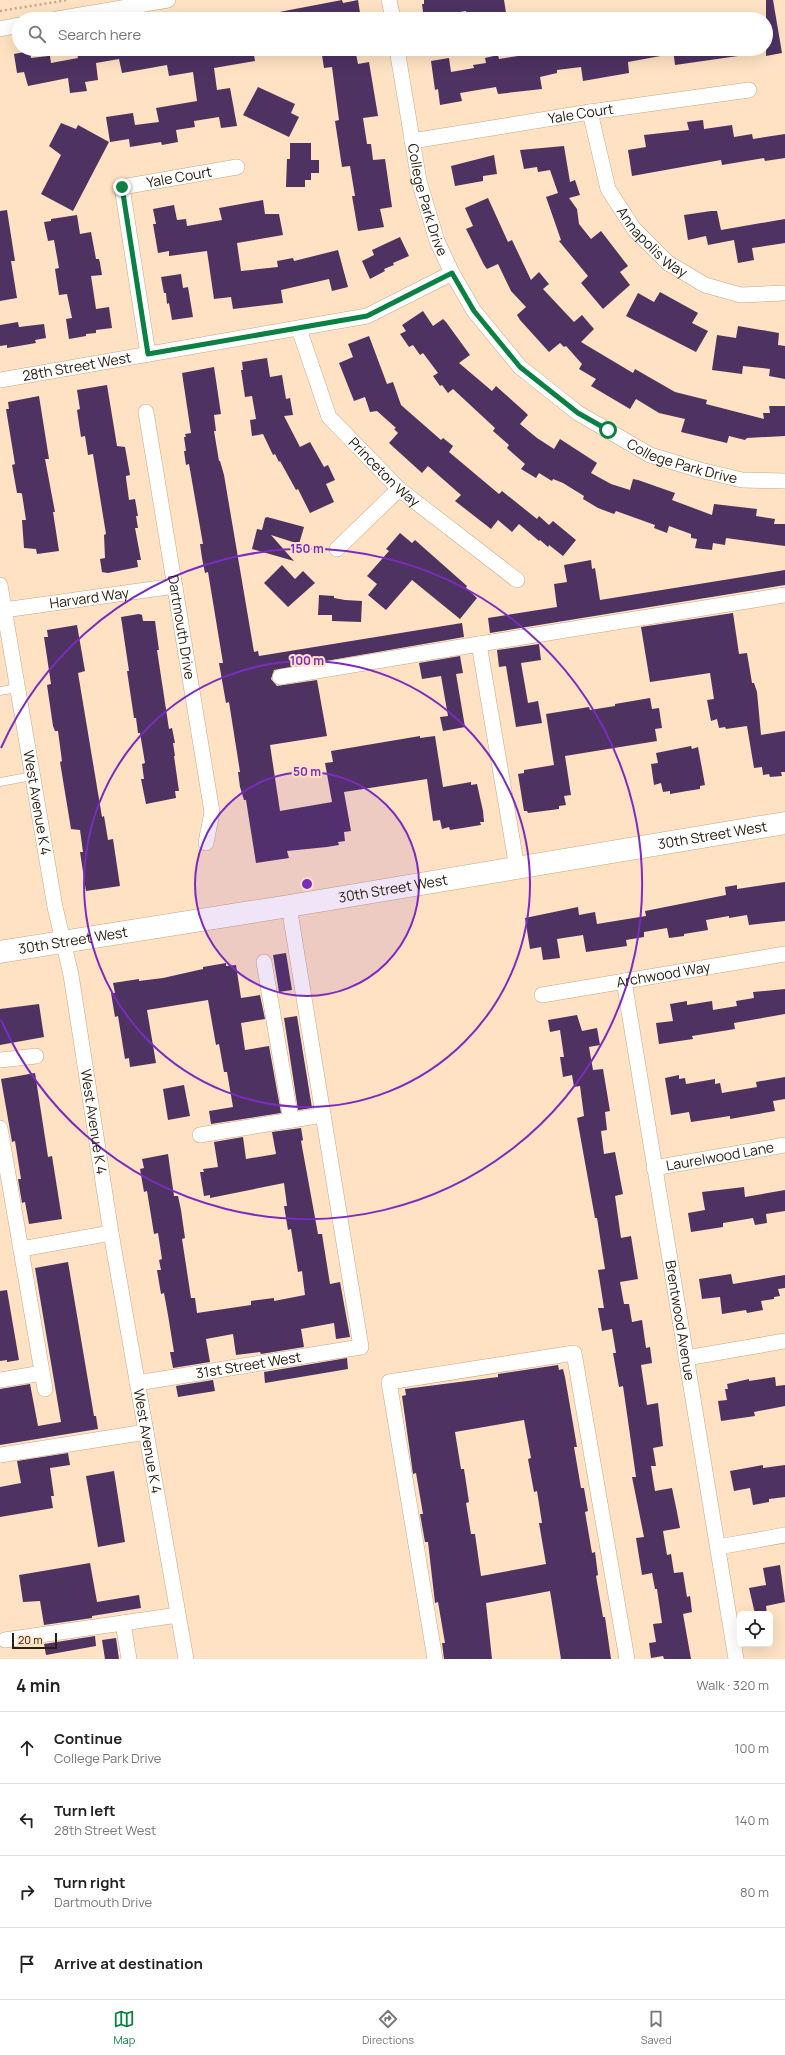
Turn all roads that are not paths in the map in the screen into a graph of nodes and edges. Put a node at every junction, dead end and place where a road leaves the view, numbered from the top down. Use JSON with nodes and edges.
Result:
{"nodes":[{"id":1,"x":168,"y":0,"type":"edge"},
{"id":2,"x":390,"y":0,"type":"edge"},
{"id":3,"x":98,"y":12,"type":"edge"},
{"id":4,"x":392,"y":12,"type":"edge"},
{"id":5,"x":12,"y":27,"type":"edge"},
{"id":6,"x":0,"y":29,"type":"edge"},
{"id":7,"x":398,"y":56,"type":"edge"},
{"id":8,"x":749,"y":90,"type":"dead end"},
{"id":9,"x":590,"y":112,"type":"junction"},
{"id":10,"x":412,"y":141,"type":"junction"},
{"id":11,"x":237,"y":167,"type":"dead end"},
{"id":12,"x":452,"y":273,"type":"junction"},
{"id":13,"x":784,"y":293,"type":"dead end"},
{"id":14,"x":300,"y":328,"type":"junction"},
{"id":15,"x":148,"y":354,"type":"junction"},
{"id":16,"x":0,"y":380,"type":"edge"},
{"id":17,"x":146,"y":412,"type":"dead end"},
{"id":18,"x":785,"y":481,"type":"edge"},
{"id":19,"x":399,"y":489,"type":"junction"},
{"id":20,"x":337,"y":549,"type":"dead end"},
{"id":21,"x":517,"y":580,"type":"dead end"},
{"id":22,"x":0,"y":585,"type":"edge"},
{"id":23,"x":174,"y":586,"type":"junction"},
{"id":24,"x":785,"y":595,"type":"edge"},
{"id":25,"x":4,"y":610,"type":"junction"},
{"id":26,"x":479,"y":644,"type":"junction"},
{"id":27,"x":280,"y":677,"type":"dead end"},
{"id":28,"x":18,"y":688,"type":"junction"},
{"id":29,"x":0,"y":691,"type":"edge"},
{"id":30,"x":32,"y":776,"type":"junction"},
{"id":31,"x":0,"y":782,"type":"edge"},
{"id":32,"x":785,"y":823,"type":"edge"},
{"id":33,"x":206,"y":843,"type":"dead end"},
{"id":34,"x":517,"y":868,"type":"junction"},
{"id":35,"x":289,"y":906,"type":"junction"},
{"id":36,"x":63,"y":941,"type":"junction"},
{"id":37,"x":0,"y":952,"type":"edge"},
{"id":38,"x":785,"y":954,"type":"edge"},
{"id":39,"x":264,"y":962,"type":"dead end"},
{"id":40,"x":624,"y":981,"type":"junction"},
{"id":41,"x":542,"y":994,"type":"dead end"},
{"id":42,"x":36,"y":1056,"type":"dead end"},
{"id":43,"x":0,"y":1060,"type":"edge"},
{"id":44,"x":323,"y":1115,"type":"junction"},
{"id":45,"x":291,"y":1120,"type":"junction"},
{"id":46,"x":0,"y":1128,"type":"edge"},
{"id":47,"x":200,"y":1135,"type":"dead end"},
{"id":48,"x":785,"y":1145,"type":"edge"},
{"id":49,"x":654,"y":1168,"type":"junction"},
{"id":50,"x":111,"y":1233,"type":"junction"},
{"id":51,"x":21,"y":1249,"type":"junction"},
{"id":52,"x":785,"y":1341,"type":"edge"},
{"id":53,"x":686,"y":1358,"type":"junction"},
{"id":54,"x":42,"y":1373,"type":"junction"},
{"id":55,"x":0,"y":1380,"type":"edge"},
{"id":56,"x":137,"y":1383,"type":"junction"},
{"id":57,"x":45,"y":1389,"type":"dead end"},
{"id":58,"x":146,"y":1432,"type":"junction"},
{"id":59,"x":0,"y":1455,"type":"edge"},
{"id":60,"x":785,"y":1535,"type":"edge"},
{"id":61,"x":718,"y":1547,"type":"junction"},
{"id":62,"x":178,"y":1615,"type":"junction"},
{"id":63,"x":123,"y":1623,"type":"junction"},
{"id":64,"x":5,"y":1640,"type":"dead end"},
{"id":65,"x":129,"y":1659,"type":"edge"},
{"id":66,"x":186,"y":1659,"type":"edge"},
{"id":67,"x":435,"y":1659,"type":"edge"},
{"id":68,"x":627,"y":1659,"type":"edge"},
{"id":69,"x":736,"y":1659,"type":"edge"}],
"edges":[{"from":1,"to":3,"type":"street"},
{"from":2,"to":4,"type":"street"},
{"from":5,"to":6,"type":"street"},
{"from":7,"to":10,"type":"street","name":"College Park Drive"},
{"from":8,"to":9,"type":"street","name":"Yale Court"},
{"from":9,"to":10,"type":"street","name":"Yale Court"},
{"from":9,"to":13,"type":"street","name":"Annapolis Way"},
{"from":10,"to":12,"type":"street","name":"College Park Drive"},
{"from":11,"to":15,"type":"street","name":"Yale Court"},
{"from":12,"to":14,"type":"street","name":"28th Street West"},
{"from":12,"to":18,"type":"street","name":"College Park Drive"},
{"from":14,"to":15,"type":"street","name":"28th Street West"},
{"from":14,"to":19,"type":"street","name":"Princeton Way"},
{"from":15,"to":16,"type":"street","name":"28th Street West"},
{"from":17,"to":23,"type":"street","name":"Dartmouth Drive"},
{"from":19,"to":20,"type":"street"},
{"from":19,"to":21,"type":"street","name":"Princeton Way"},
{"from":22,"to":25,"type":"street","name":"West Avenue K 4"},
{"from":23,"to":25,"type":"street","name":"Harvard Way"},
{"from":23,"to":33,"type":"street","name":"Dartmouth Drive"},
{"from":24,"to":26,"type":"street"},
{"from":25,"to":28,"type":"street","name":"West Avenue K 4"},
{"from":26,"to":27,"type":"street"},
{"from":26,"to":34,"type":"street"},
{"from":28,"to":29,"type":"lane"},
{"from":28,"to":30,"type":"street","name":"West Avenue K 4"},
{"from":30,"to":31,"type":"lane"},
{"from":30,"to":36,"type":"street","name":"West Avenue K 4"},
{"from":32,"to":34,"type":"main road","name":"30th Street West"},
{"from":34,"to":35,"type":"main road","name":"30th Street West"},
{"from":35,"to":36,"type":"main road","name":"30th Street West"},
{"from":35,"to":44,"type":"street"},
{"from":36,"to":37,"type":"main road","name":"30th Street West"},
{"from":36,"to":50,"type":"street","name":"West Avenue K 4"},
{"from":38,"to":40,"type":"street","name":"Archwood Way"},
{"from":39,"to":45,"type":"street"},
{"from":40,"to":41,"type":"street","name":"Archwood Way"},
{"from":40,"to":49,"type":"street","name":"Brentwood Avenue"},
{"from":42,"to":43,"type":"street"},
{"from":44,"to":45,"type":"street"},
{"from":44,"to":56,"type":"street","name":"31st Street West"},
{"from":45,"to":47,"type":"street"},
{"from":46,"to":51,"type":"street"},
{"from":48,"to":49,"type":"street","name":"Laurelwood Lane"},
{"from":49,"to":53,"type":"street","name":"Brentwood Avenue"},
{"from":50,"to":51,"type":"street"},
{"from":50,"to":56,"type":"street","name":"West Avenue K 4"},
{"from":51,"to":54,"type":"street"},
{"from":52,"to":53,"type":"street"},
{"from":53,"to":61,"type":"street","name":"Brentwood Avenue"},
{"from":54,"to":55,"type":"street"},
{"from":54,"to":57,"type":"street"},
{"from":56,"to":58,"type":"street","name":"West Avenue K 4"},
{"from":58,"to":59,"type":"street"},
{"from":58,"to":62,"type":"street","name":"West Avenue K 4"},
{"from":60,"to":61,"type":"street"},
{"from":61,"to":69,"type":"street","name":"Brentwood Avenue"},
{"from":62,"to":63,"type":"street"},
{"from":62,"to":66,"type":"street","name":"West Avenue K 4"},
{"from":63,"to":64,"type":"street"},
{"from":63,"to":65,"type":"street"},
{"from":67,"to":68,"type":"street"}]}
